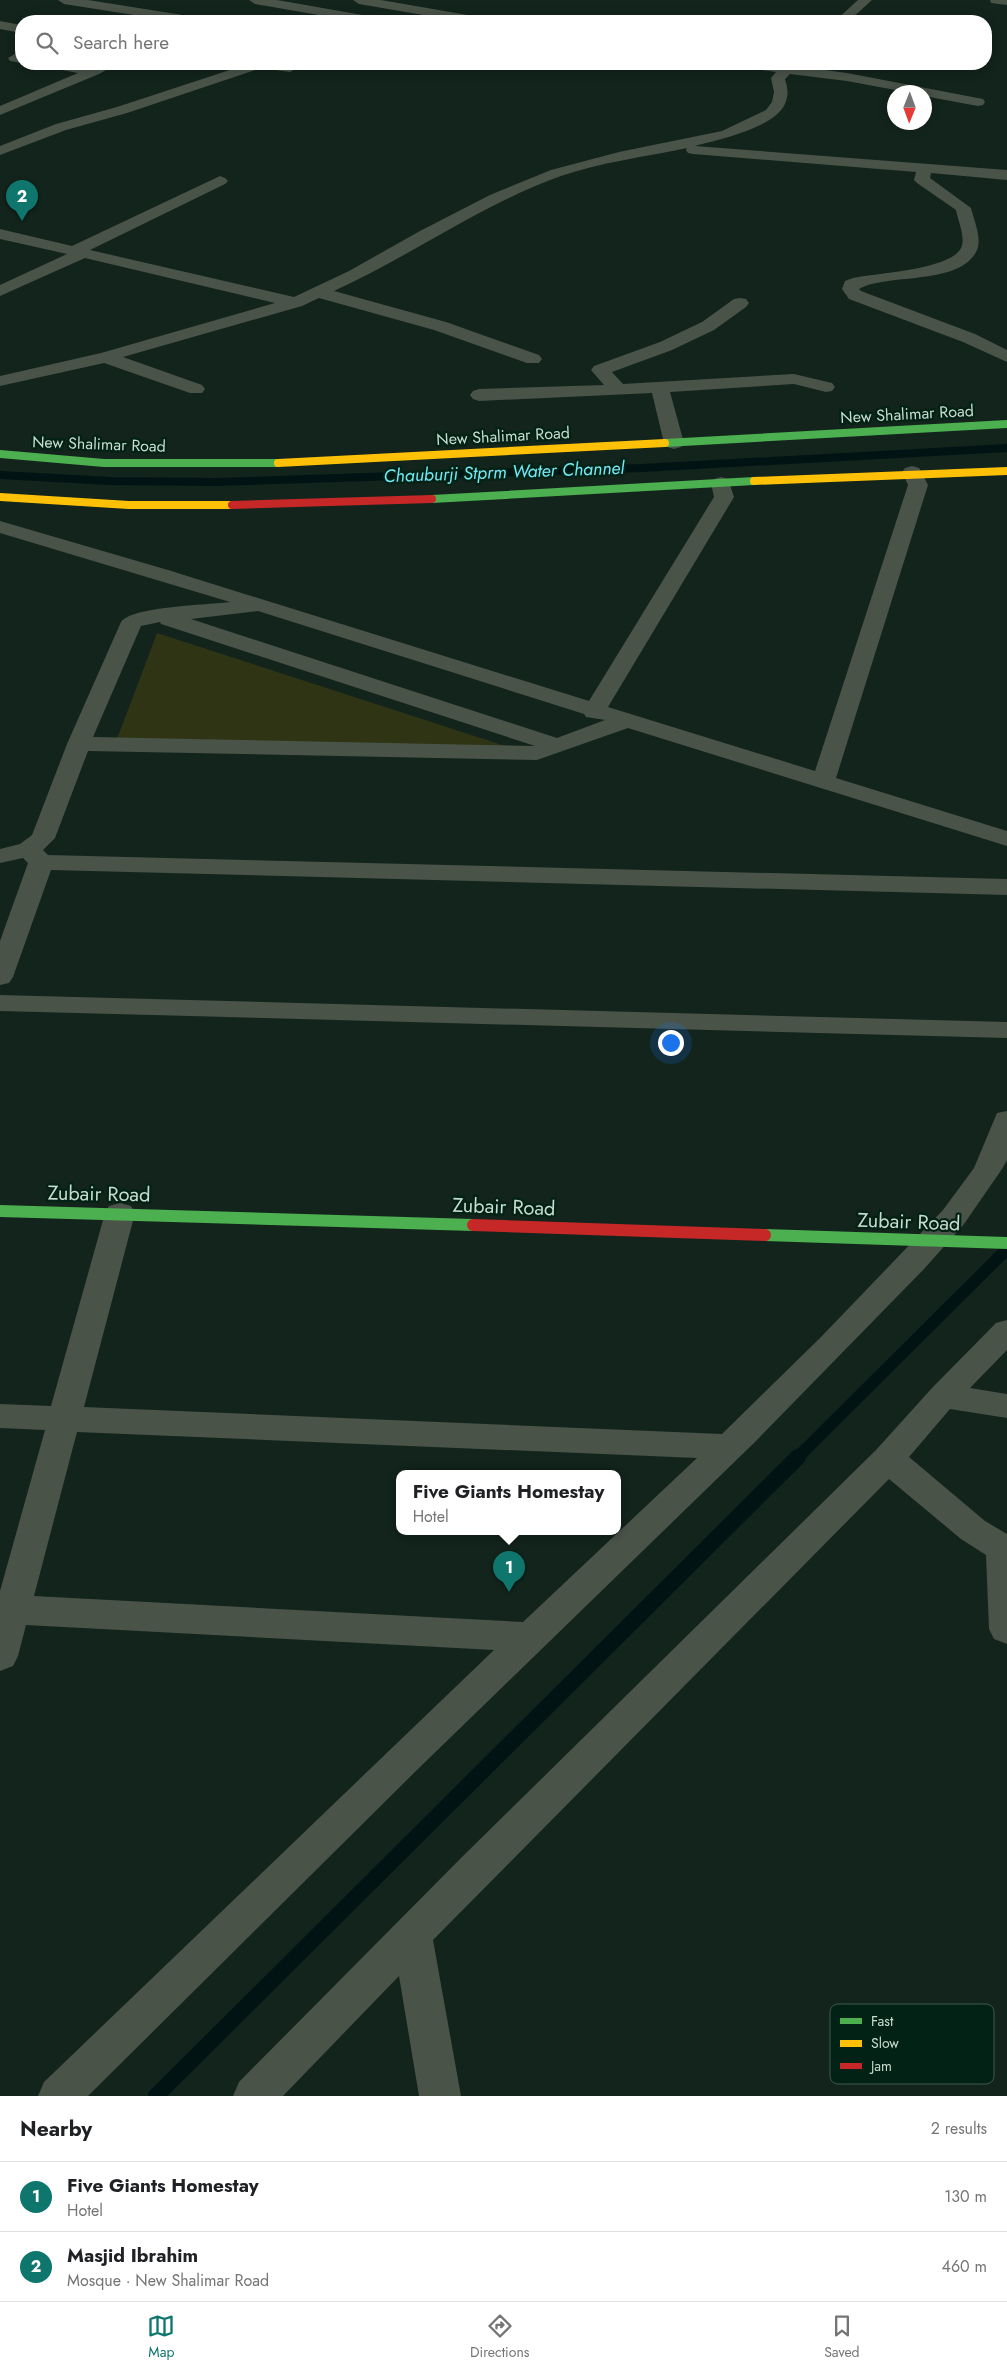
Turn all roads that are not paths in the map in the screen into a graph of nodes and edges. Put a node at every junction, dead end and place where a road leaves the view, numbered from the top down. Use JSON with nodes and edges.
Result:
{"nodes":[{"id":1,"x":64,"y":0,"type":"edge"},
{"id":2,"x":151,"y":0,"type":"edge"},
{"id":3,"x":255,"y":0,"type":"edge"},
{"id":4,"x":359,"y":0,"type":"edge"},
{"id":5,"x":866,"y":0,"type":"edge"},
{"id":6,"x":996,"y":0,"type":"edge"},
{"id":7,"x":1007,"y":1,"type":"edge"},
{"id":8,"x":126,"y":10,"type":"junction"},
{"id":9,"x":157,"y":15,"type":"edge"},
{"id":10,"x":340,"y":15,"type":"edge"},
{"id":11,"x":445,"y":15,"type":"edge"},
{"id":12,"x":848,"y":15,"type":"edge"},
{"id":13,"x":0,"y":26,"type":"edge"},
{"id":14,"x":15,"y":28,"type":"edge"},
{"id":15,"x":88,"y":70,"type":"edge"},
{"id":16,"x":242,"y":70,"type":"edge"},
{"id":17,"x":785,"y":70,"type":"edge"},
{"id":18,"x":810,"y":70,"type":"edge"},
{"id":19,"x":94,"y":71,"type":"joint"},
{"id":20,"x":978,"y":102,"type":"dead end"},
{"id":21,"x":0,"y":111,"type":"edge"},
{"id":22,"x":679,"y":146,"type":"junction"},
{"id":23,"x":0,"y":151,"type":"edge"},
{"id":24,"x":924,"y":169,"type":"junction"},
{"id":25,"x":1007,"y":175,"type":"edge"},
{"id":26,"x":220,"y":181,"type":"dead end"},
{"id":27,"x":0,"y":234,"type":"edge"},
{"id":28,"x":78,"y":252,"type":"junction"},
{"id":29,"x":0,"y":291,"type":"edge"},
{"id":30,"x":318,"y":292,"type":"junction"},
{"id":31,"x":296,"y":302,"type":"junction"},
{"id":32,"x":740,"y":303,"type":"dead end"},
{"id":33,"x":105,"y":357,"type":"junction"},
{"id":34,"x":1007,"y":357,"type":"edge"},
{"id":35,"x":533,"y":359,"type":"dead end"},
{"id":36,"x":0,"y":382,"type":"edge"},
{"id":37,"x":659,"y":386,"type":"junction"},
{"id":38,"x":826,"y":387,"type":"dead end"},
{"id":39,"x":196,"y":389,"type":"dead end"},
{"id":40,"x":618,"y":390,"type":"junction"},
{"id":41,"x":479,"y":395,"type":"dead end"},
{"id":42,"x":1007,"y":424,"type":"edge"},
{"id":43,"x":674,"y":443,"type":"junction"},
{"id":44,"x":0,"y":454,"type":"edge"},
{"id":45,"x":1007,"y":471,"type":"edge"},
{"id":46,"x":912,"y":472,"type":"junction"},
{"id":47,"x":721,"y":483,"type":"junction"},
{"id":48,"x":0,"y":498,"type":"edge"},
{"id":49,"x":0,"y":527,"type":"edge"},
{"id":50,"x":260,"y":606,"type":"junction"},
{"id":51,"x":158,"y":616,"type":"junction"},
{"id":52,"x":594,"y":712,"type":"junction"},
{"id":53,"x":624,"y":721,"type":"junction"},
{"id":54,"x":79,"y":744,"type":"junction"},
{"id":55,"x":558,"y":745,"type":"junction"},
{"id":56,"x":823,"y":782,"type":"junction"},
{"id":57,"x":1007,"y":839,"type":"edge"},
{"id":58,"x":35,"y":855,"type":"junction"},
{"id":59,"x":0,"y":856,"type":"edge"},
{"id":60,"x":1007,"y":887,"type":"edge"},
{"id":61,"x":0,"y":978,"type":"edge"},
{"id":62,"x":0,"y":1002,"type":"edge"},
{"id":63,"x":1007,"y":1030,"type":"edge"},
{"id":64,"x":1007,"y":1120,"type":"edge"},
{"id":65,"x":0,"y":1211,"type":"edge"},
{"id":66,"x":120,"y":1213,"type":"junction"},
{"id":67,"x":940,"y":1243,"type":"junction"},
{"id":68,"x":1007,"y":1243,"type":"edge"},
{"id":69,"x":1007,"y":1331,"type":"edge"},
{"id":70,"x":943,"y":1396,"type":"junction"},
{"id":71,"x":1007,"y":1406,"type":"edge"},
{"id":72,"x":0,"y":1416,"type":"edge"},
{"id":73,"x":64,"y":1418,"type":"junction"},
{"id":74,"x":728,"y":1447,"type":"junction"},
{"id":75,"x":888,"y":1459,"type":"junction"},
{"id":76,"x":1005,"y":1549,"type":"edge"},
{"id":77,"x":6,"y":1609,"type":"edge"},
{"id":78,"x":1007,"y":1629,"type":"edge"},
{"id":79,"x":530,"y":1637,"type":"junction"},
{"id":80,"x":0,"y":1656,"type":"edge"},
{"id":81,"x":412,"y":1934,"type":"junction"},
{"id":82,"x":59,"y":2096,"type":"edge"},
{"id":83,"x":254,"y":2096,"type":"edge"},
{"id":84,"x":440,"y":2096,"type":"edge"}],
"edges":[{"from":1,"to":8,"type":"street"},
{"from":2,"to":8,"type":"street"},
{"from":3,"to":10,"type":"street"},
{"from":4,"to":11,"type":"street"},
{"from":5,"to":12,"type":"street"},
{"from":6,"to":7,"type":"street"},
{"from":8,"to":9,"type":"street"},
{"from":13,"to":14,"type":"street"},
{"from":15,"to":19,"type":"street"},
{"from":16,"to":23,"type":"street"},
{"from":17,"to":22,"type":"street"},
{"from":18,"to":20,"type":"street"},
{"from":19,"to":21,"type":"street"},
{"from":22,"to":24,"type":"street"},
{"from":22,"to":30,"type":"street"},
{"from":24,"to":25,"type":"street"},
{"from":24,"to":34,"type":"street"},
{"from":26,"to":28,"type":"street"},
{"from":27,"to":28,"type":"street"},
{"from":28,"to":29,"type":"street"},
{"from":28,"to":31,"type":"street"},
{"from":30,"to":31,"type":"street"},
{"from":30,"to":35,"type":"street"},
{"from":31,"to":33,"type":"street"},
{"from":32,"to":40,"type":"street"},
{"from":33,"to":36,"type":"street"},
{"from":33,"to":39,"type":"street"},
{"from":37,"to":38,"type":"street"},
{"from":37,"to":40,"type":"street"},
{"from":37,"to":43,"type":"street"},
{"from":40,"to":41,"type":"street"},
{"from":42,"to":43,"type":"street","name":"New Shalimar Road"},
{"from":43,"to":44,"type":"street","name":"New Shalimar Road"},
{"from":45,"to":46,"type":"street"},
{"from":46,"to":47,"type":"street"},
{"from":46,"to":56,"type":"street"},
{"from":47,"to":48,"type":"street"},
{"from":47,"to":52,"type":"street"},
{"from":49,"to":50,"type":"street"},
{"from":50,"to":51,"type":"street"},
{"from":50,"to":52,"type":"street"},
{"from":51,"to":54,"type":"street"},
{"from":51,"to":55,"type":"street"},
{"from":52,"to":53,"type":"street"},
{"from":53,"to":55,"type":"street"},
{"from":53,"to":56,"type":"street"},
{"from":54,"to":55,"type":"street"},
{"from":54,"to":58,"type":"street"},
{"from":56,"to":57,"type":"street"},
{"from":58,"to":59,"type":"street"},
{"from":58,"to":60,"type":"street"},
{"from":58,"to":61,"type":"street"},
{"from":62,"to":63,"type":"street"},
{"from":64,"to":67,"type":"street"},
{"from":65,"to":66,"type":"street","name":"Zubair Road"},
{"from":66,"to":67,"type":"street","name":"Zubair Road"},
{"from":66,"to":73,"type":"street"},
{"from":67,"to":68,"type":"street","name":"Zubair Road"},
{"from":67,"to":74,"type":"street"},
{"from":69,"to":70,"type":"street"},
{"from":70,"to":71,"type":"street"},
{"from":70,"to":75,"type":"street"},
{"from":72,"to":73,"type":"street"},
{"from":73,"to":74,"type":"street"},
{"from":73,"to":77,"type":"street"},
{"from":74,"to":79,"type":"street"},
{"from":75,"to":76,"type":"street"},
{"from":75,"to":81,"type":"street"},
{"from":76,"to":78,"type":"street"},
{"from":77,"to":79,"type":"street"},
{"from":77,"to":80,"type":"street"},
{"from":79,"to":82,"type":"street"},
{"from":81,"to":83,"type":"street"},
{"from":81,"to":84,"type":"street"}]}
